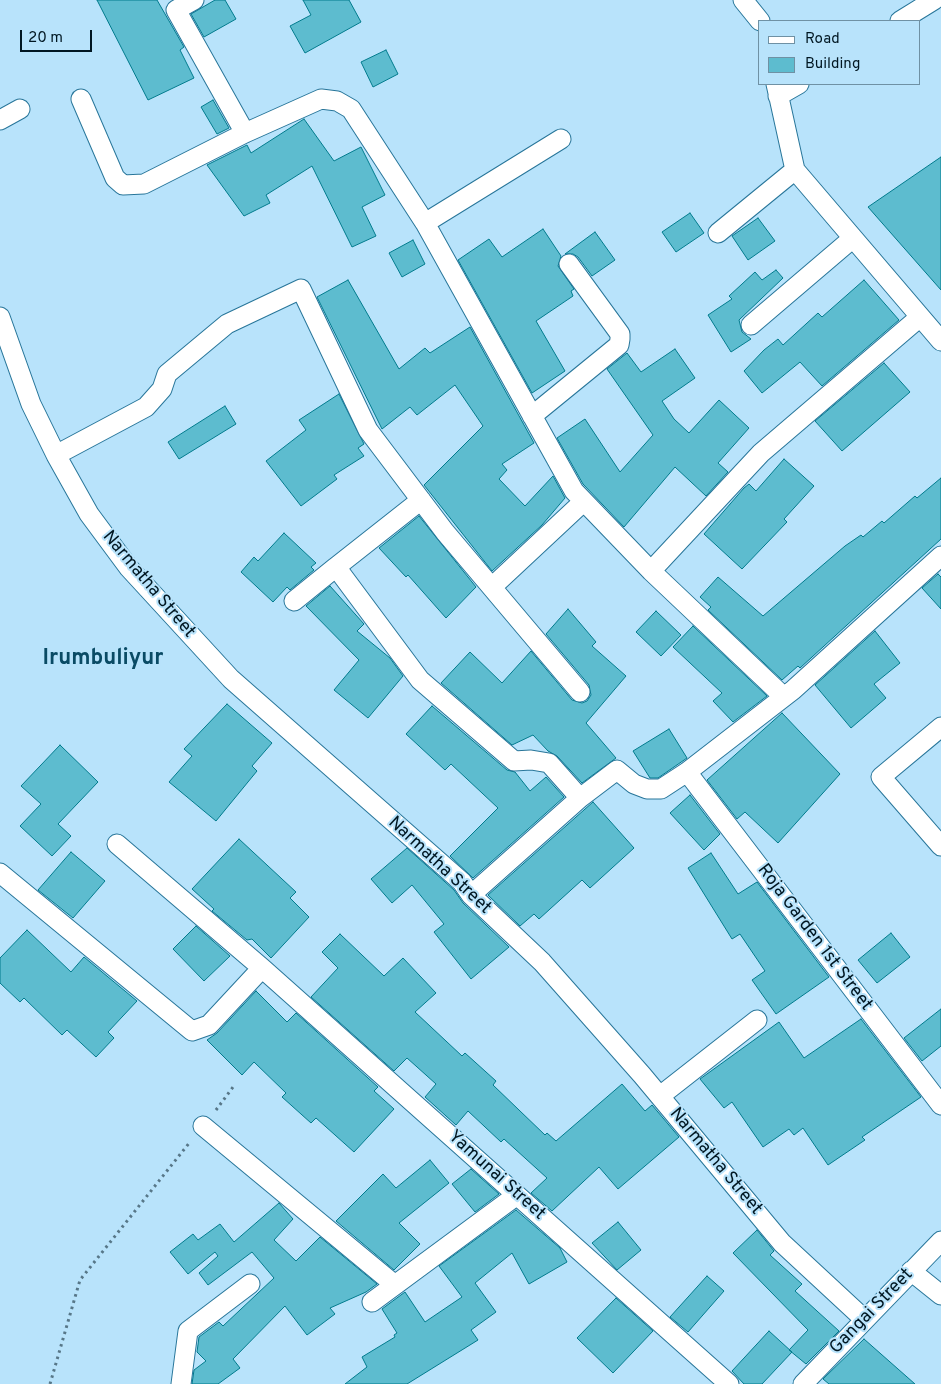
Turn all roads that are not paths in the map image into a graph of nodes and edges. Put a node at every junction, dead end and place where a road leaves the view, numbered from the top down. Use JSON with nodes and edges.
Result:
{"nodes":[{"id":1,"x":194,"y":0,"type":"edge"},
{"id":2,"x":743,"y":0,"type":"edge"},
{"id":3,"x":934,"y":0,"type":"edge"},
{"id":4,"x":173,"y":5,"type":"edge"},
{"id":5,"x":759,"y":20,"type":"edge"},
{"id":6,"x":902,"y":20,"type":"edge"},
{"id":7,"x":794,"y":85,"type":"edge"},
{"id":8,"x":777,"y":90,"type":"edge"},
{"id":9,"x":81,"y":99,"type":"dead end"},
{"id":10,"x":20,"y":109,"type":"dead end"},
{"id":11,"x":0,"y":120,"type":"edge"},
{"id":12,"x":245,"y":133,"type":"junction"},
{"id":13,"x":561,"y":139,"type":"dead end"},
{"id":14,"x":794,"y":170,"type":"junction"},
{"id":15,"x":425,"y":223,"type":"junction"},
{"id":16,"x":718,"y":233,"type":"dead end"},
{"id":17,"x":853,"y":238,"type":"junction"},
{"id":18,"x":569,"y":264,"type":"dead end"},
{"id":19,"x":920,"y":317,"type":"junction"},
{"id":20,"x":1,"y":320,"type":"edge"},
{"id":21,"x":751,"y":325,"type":"dead end"},
{"id":22,"x":941,"y":341,"type":"edge"},
{"id":23,"x":532,"y":416,"type":"junction"},
{"id":24,"x":56,"y":455,"type":"junction"},
{"id":25,"x":421,"y":500,"type":"junction"},
{"id":26,"x":583,"y":502,"type":"junction"},
{"id":27,"x":941,"y":556,"type":"edge"},
{"id":28,"x":336,"y":567,"type":"junction"},
{"id":29,"x":651,"y":570,"type":"junction"},
{"id":30,"x":492,"y":587,"type":"junction"},
{"id":31,"x":294,"y":601,"type":"dead end"},
{"id":32,"x":580,"y":692,"type":"dead end"},
{"id":33,"x":784,"y":697,"type":"junction"},
{"id":34,"x":941,"y":727,"type":"edge"},
{"id":35,"x":687,"y":772,"type":"junction"},
{"id":36,"x":580,"y":798,"type":"junction"},
{"id":37,"x":117,"y":844,"type":"dead end"},
{"id":38,"x":941,"y":846,"type":"edge"},
{"id":39,"x":0,"y":872,"type":"edge"},
{"id":40,"x":471,"y":895,"type":"junction"},
{"id":41,"x":262,"y":968,"type":"junction"},
{"id":42,"x":757,"y":1020,"type":"dead end"},
{"id":43,"x":660,"y":1096,"type":"junction"},
{"id":44,"x":941,"y":1105,"type":"edge"},
{"id":45,"x":203,"y":1126,"type":"road end"},
{"id":46,"x":517,"y":1195,"type":"junction"},
{"id":47,"x":941,"y":1241,"type":"edge"},
{"id":48,"x":911,"y":1271,"type":"junction"},
{"id":49,"x":250,"y":1284,"type":"dead end"},
{"id":50,"x":395,"y":1285,"type":"junction"},
{"id":51,"x":941,"y":1295,"type":"edge"},
{"id":52,"x":372,"y":1302,"type":"dead end"},
{"id":53,"x":864,"y":1319,"type":"junction"},
{"id":54,"x":808,"y":1383,"type":"edge"},
{"id":55,"x":181,"y":1384,"type":"edge"},
{"id":56,"x":729,"y":1384,"type":"edge"}],
"edges":[{"from":1,"to":4,"type":"street"},
{"from":2,"to":5,"type":"street"},
{"from":3,"to":6,"type":"street"},
{"from":4,"to":12,"type":"street"},
{"from":7,"to":8,"type":"street"},
{"from":8,"to":14,"type":"street"},
{"from":9,"to":12,"type":"street"},
{"from":10,"to":11,"type":"street"},
{"from":12,"to":15,"type":"street"},
{"from":13,"to":15,"type":"street"},
{"from":14,"to":16,"type":"street"},
{"from":14,"to":17,"type":"street"},
{"from":15,"to":23,"type":"street"},
{"from":17,"to":19,"type":"street"},
{"from":17,"to":21,"type":"street"},
{"from":18,"to":23,"type":"street"},
{"from":19,"to":22,"type":"street"},
{"from":19,"to":29,"type":"street"},
{"from":20,"to":24,"type":"street","name":"Narmatha Street"},
{"from":23,"to":26,"type":"street"},
{"from":24,"to":25,"type":"street"},
{"from":24,"to":40,"type":"street","name":"Narmatha Street"},
{"from":25,"to":28,"type":"street"},
{"from":25,"to":30,"type":"street"},
{"from":26,"to":29,"type":"street"},
{"from":26,"to":30,"type":"street"},
{"from":27,"to":33,"type":"street"},
{"from":28,"to":31,"type":"street"},
{"from":28,"to":36,"type":"street"},
{"from":29,"to":33,"type":"street"},
{"from":30,"to":32,"type":"street"},
{"from":33,"to":35,"type":"street"},
{"from":34,"to":38,"type":"street"},
{"from":35,"to":36,"type":"street"},
{"from":35,"to":44,"type":"street","name":"Roja Garden 1st Street"},
{"from":36,"to":40,"type":"street"},
{"from":37,"to":41,"type":"street","name":"Yamunai Street"},
{"from":39,"to":41,"type":"street"},
{"from":40,"to":43,"type":"street","name":"Narmatha Street"},
{"from":41,"to":46,"type":"street","name":"Yamunai Street"},
{"from":42,"to":43,"type":"street"},
{"from":43,"to":53,"type":"street","name":"Narmatha Street"},
{"from":45,"to":50,"type":"street"},
{"from":46,"to":50,"type":"street"},
{"from":46,"to":56,"type":"street","name":"Yamunai Street"},
{"from":47,"to":48,"type":"street","name":"Gangai Street"},
{"from":48,"to":51,"type":"street"},
{"from":48,"to":53,"type":"street","name":"Gangai Street"},
{"from":49,"to":55,"type":"street"},
{"from":50,"to":52,"type":"street"},
{"from":53,"to":54,"type":"street","name":"Gangai Street"}]}
